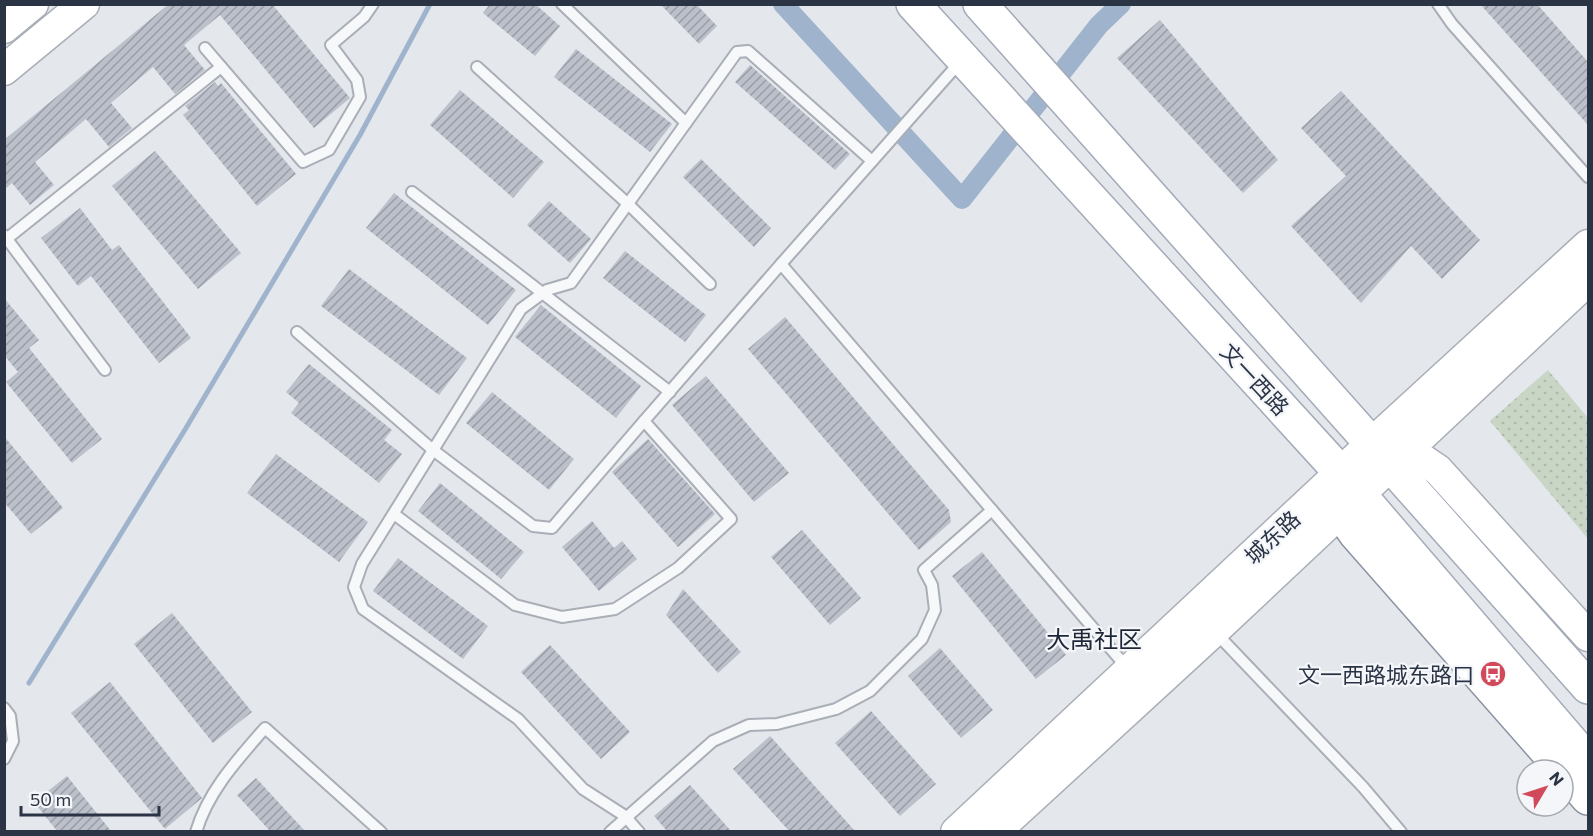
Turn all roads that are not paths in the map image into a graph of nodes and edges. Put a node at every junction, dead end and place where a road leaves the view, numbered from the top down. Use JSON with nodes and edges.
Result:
{"nodes":[{"id":1,"x":33,"y":4,"type":"edge"},
{"id":2,"x":84,"y":4,"type":"edge"},
{"id":3,"x":372,"y":4,"type":"edge"},
{"id":4,"x":562,"y":4,"type":"edge"},
{"id":5,"x":914,"y":4,"type":"edge"},
{"id":6,"x":980,"y":4,"type":"edge"},
{"id":7,"x":1438,"y":4,"type":"edge"},
{"id":8,"x":4,"y":28,"type":"edge"},
{"id":9,"x":205,"y":48,"type":"dead end"},
{"id":10,"x":969,"y":66,"type":"junction"},
{"id":11,"x":220,"y":67,"type":"junction"},
{"id":12,"x":477,"y":67,"type":"dead end"},
{"id":13,"x":4,"y":70,"type":"edge"},
{"id":14,"x":686,"y":123,"type":"junction"},
{"id":15,"x":872,"y":161,"type":"junction"},
{"id":16,"x":1588,"y":174,"type":"edge"},
{"id":17,"x":412,"y":192,"type":"dead end"},
{"id":18,"x":628,"y":204,"type":"junction"},
{"id":19,"x":6,"y":239,"type":"edge"},
{"id":20,"x":1588,"y":245,"type":"edge"},
{"id":21,"x":781,"y":264,"type":"junction"},
{"id":22,"x":1588,"y":280,"type":"edge"},
{"id":23,"x":710,"y":284,"type":"dead end"},
{"id":24,"x":543,"y":293,"type":"junction"},
{"id":25,"x":297,"y":332,"type":"dead end"},
{"id":26,"x":105,"y":370,"type":"dead end"},
{"id":27,"x":670,"y":392,"type":"junction"},
{"id":28,"x":644,"y":421,"type":"junction"},
{"id":29,"x":433,"y":450,"type":"junction"},
{"id":30,"x":1390,"y":452,"type":"junction"},
{"id":31,"x":1347,"y":493,"type":"junction"},
{"id":32,"x":992,"y":510,"type":"junction"},
{"id":33,"x":394,"y":514,"type":"junction"},
{"id":34,"x":1214,"y":631,"type":"junction"},
{"id":35,"x":1588,"y":636,"type":"edge"},
{"id":36,"x":1129,"y":670,"type":"junction"},
{"id":37,"x":1588,"y":687,"type":"edge"},
{"id":38,"x":4,"y":708,"type":"edge"},
{"id":39,"x":4,"y":759,"type":"edge"},
{"id":40,"x":1588,"y":761,"type":"edge"},
{"id":41,"x":1588,"y":798,"type":"edge"},
{"id":42,"x":625,"y":816,"type":"junction"},
{"id":43,"x":196,"y":831,"type":"edge"},
{"id":44,"x":381,"y":831,"type":"edge"},
{"id":45,"x":610,"y":831,"type":"edge"},
{"id":46,"x":639,"y":831,"type":"edge"},
{"id":47,"x":956,"y":831,"type":"edge"},
{"id":48,"x":995,"y":831,"type":"edge"},
{"id":49,"x":1401,"y":831,"type":"edge"}],
"edges":[{"from":1,"to":8,"type":"street"},
{"from":2,"to":13,"type":"street"},
{"from":3,"to":11,"type":"lane"},
{"from":4,"to":14,"type":"lane"},
{"from":5,"to":10,"type":"main road","name":"文一西路"},
{"from":6,"to":30,"type":"main road","name":"文一西路"},
{"from":7,"to":16,"type":"lane"},
{"from":9,"to":11,"type":"lane"},
{"from":10,"to":15,"type":"lane"},
{"from":10,"to":31,"type":"main road","name":"文一西路"},
{"from":11,"to":19,"type":"lane"},
{"from":12,"to":18,"type":"lane"},
{"from":14,"to":15,"type":"lane"},
{"from":14,"to":18,"type":"lane"},
{"from":15,"to":21,"type":"lane"},
{"from":17,"to":24,"type":"lane"},
{"from":18,"to":23,"type":"lane"},
{"from":18,"to":24,"type":"lane"},
{"from":19,"to":26,"type":"lane"},
{"from":20,"to":30,"type":"street","name":"城东路"},
{"from":21,"to":27,"type":"lane"},
{"from":21,"to":32,"type":"lane"},
{"from":22,"to":30,"type":"street","name":"城东路"},
{"from":24,"to":27,"type":"lane"},
{"from":24,"to":29,"type":"lane"},
{"from":25,"to":29,"type":"lane"},
{"from":27,"to":28,"type":"lane"},
{"from":28,"to":29,"type":"lane"},
{"from":28,"to":33,"type":"lane"},
{"from":29,"to":33,"type":"lane"},
{"from":30,"to":31,"type":"street","name":"城东路"},
{"from":30,"to":35,"type":"street","name":"文一西路"},
{"from":30,"to":37,"type":"main road","name":"文一西路"},
{"from":31,"to":34,"type":"street","name":"城东路"},
{"from":31,"to":36,"type":"street","name":"城东路"},
{"from":31,"to":40,"type":"main road","name":"文一西路"},
{"from":31,"to":41,"type":"main road"},
{"from":32,"to":36,"type":"lane"},
{"from":32,"to":42,"type":"lane"},
{"from":33,"to":42,"type":"lane"},
{"from":34,"to":48,"type":"street","name":"城东路"},
{"from":34,"to":49,"type":"lane"},
{"from":36,"to":47,"type":"street","name":"城东路"},
{"from":38,"to":39,"type":"lane"},
{"from":42,"to":45,"type":"lane"},
{"from":42,"to":46,"type":"lane"},
{"from":43,"to":44,"type":"lane"}]}
